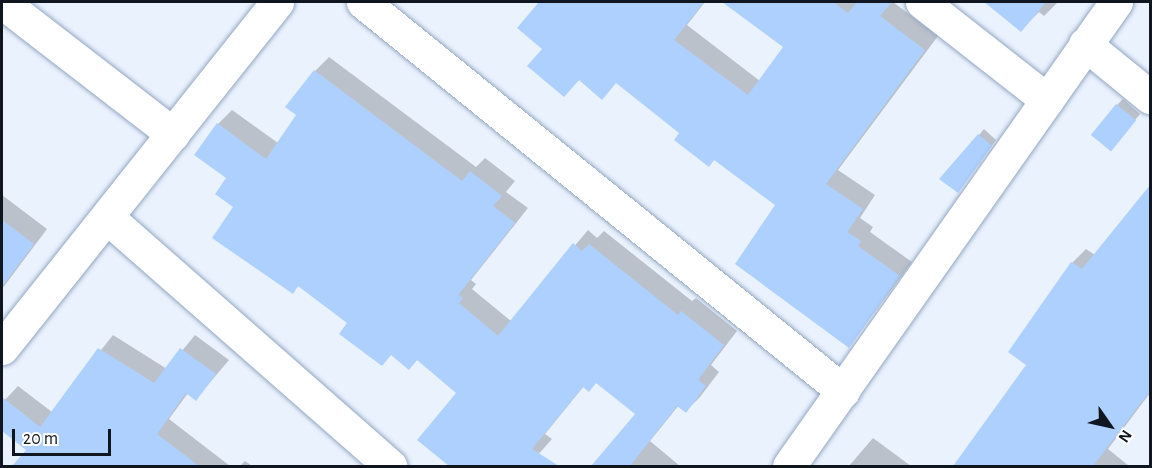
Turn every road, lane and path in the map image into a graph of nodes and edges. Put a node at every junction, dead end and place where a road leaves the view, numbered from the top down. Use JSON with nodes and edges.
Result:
{"nodes":[{"id":1,"x":2,"y":2,"type":"edge"},
{"id":2,"x":278,"y":2,"type":"edge"},
{"id":3,"x":363,"y":2,"type":"edge"},
{"id":4,"x":921,"y":2,"type":"edge"},
{"id":5,"x":1116,"y":2,"type":"edge"},
{"id":6,"x":1085,"y":44,"type":"junction"},
{"id":7,"x":1150,"y":97,"type":"edge"},
{"id":8,"x":1047,"y":100,"type":"junction"},
{"id":9,"x":173,"y":134,"type":"junction"},
{"id":10,"x":108,"y":218,"type":"junction"},
{"id":11,"x":2,"y":348,"type":"edge"},
{"id":12,"x":843,"y":391,"type":"junction"},
{"id":13,"x":390,"y":466,"type":"edge"},
{"id":14,"x":789,"y":466,"type":"edge"}],
"edges":[{"from":1,"to":9,"type":"street"},
{"from":2,"to":9,"type":"street"},
{"from":3,"to":12,"type":"street"},
{"from":4,"to":8,"type":"street"},
{"from":5,"to":6,"type":"street"},
{"from":6,"to":7,"type":"street"},
{"from":6,"to":8,"type":"street"},
{"from":8,"to":12,"type":"street"},
{"from":9,"to":10,"type":"street"},
{"from":10,"to":11,"type":"street"},
{"from":10,"to":13,"type":"street"},
{"from":12,"to":14,"type":"street"}]}
